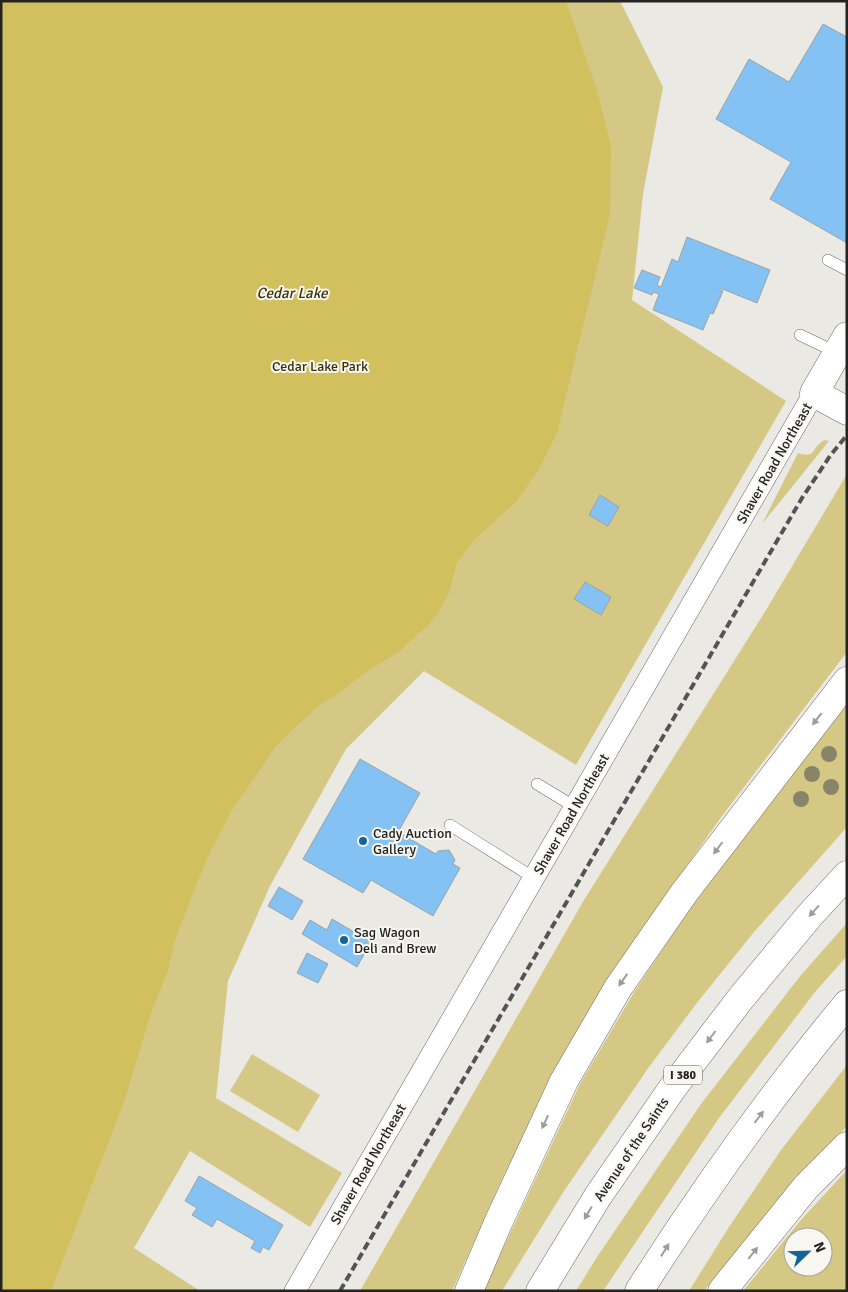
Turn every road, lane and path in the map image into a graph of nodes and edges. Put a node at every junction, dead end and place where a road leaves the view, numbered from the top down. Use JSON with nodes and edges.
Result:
{"nodes":[{"id":1,"x":828,"y":260,"type":"dead end"},
{"id":2,"x":847,"y":270,"type":"edge"},
{"id":3,"x":800,"y":335,"type":"dead end"},
{"id":4,"x":842,"y":344,"type":"edge"},
{"id":5,"x":814,"y":393,"type":"junction"},
{"id":6,"x":847,"y":411,"type":"edge"},
{"id":7,"x":847,"y":681,"type":"edge"},
{"id":8,"x":537,"y":784,"type":"dead end"},
{"id":9,"x":575,"y":808,"type":"junction"},
{"id":10,"x":450,"y":825,"type":"dead end"},
{"id":11,"x":847,"y":874,"type":"edge"},
{"id":12,"x":534,"y":878,"type":"junction"},
{"id":13,"x":847,"y":1004,"type":"edge"},
{"id":14,"x":847,"y":1146,"type":"edge"},
{"id":15,"x":294,"y":1291,"type":"edge"},
{"id":16,"x":469,"y":1291,"type":"edge"},
{"id":17,"x":540,"y":1291,"type":"edge"},
{"id":18,"x":639,"y":1291,"type":"edge"},
{"id":19,"x":722,"y":1291,"type":"edge"}],
"edges":[{"from":1,"to":2,"type":"lane"},
{"from":3,"to":4,"type":"lane"},
{"from":4,"to":5,"type":"main road","name":"Shaver Road Northeast"},
{"from":5,"to":6,"type":"main road"},
{"from":5,"to":9,"type":"street","name":"Shaver Road Northeast"},
{"from":7,"to":16,"type":"main road","one_way":true},
{"from":8,"to":9,"type":"lane"},
{"from":9,"to":12,"type":"street","name":"Shaver Road Northeast"},
{"from":10,"to":12,"type":"lane"},
{"from":11,"to":17,"type":"main road","name":"Avenue of the Saints","number":"I 380","one_way":true},
{"from":12,"to":15,"type":"street","name":"Shaver Road Northeast"},
{"from":18,"to":13,"type":"main road","one_way":true},
{"from":19,"to":14,"type":"main road","one_way":true}]}
